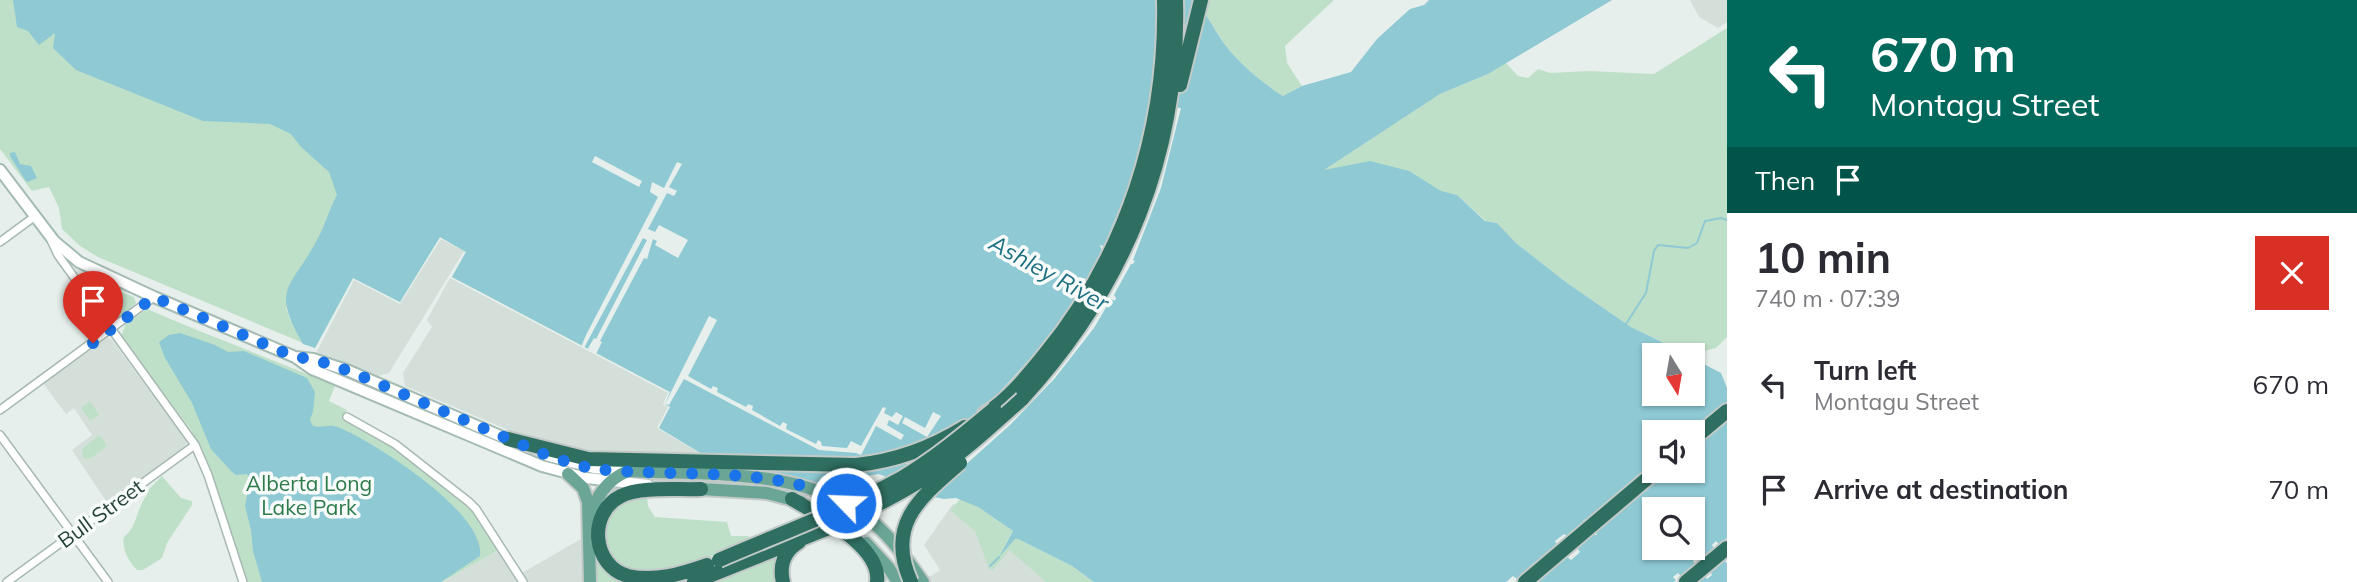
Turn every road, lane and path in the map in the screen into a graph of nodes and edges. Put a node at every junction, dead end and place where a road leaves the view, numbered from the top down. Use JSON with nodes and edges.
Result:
{"nodes":[{"id":1,"x":1164,"y":0,"type":"edge"},
{"id":2,"x":1176,"y":0,"type":"edge"},
{"id":3,"x":1201,"y":0,"type":"edge"},
{"id":4,"x":1162,"y":146,"type":"junction"},
{"id":5,"x":0,"y":170,"type":"edge"},
{"id":6,"x":34,"y":217,"type":"junction"},
{"id":7,"x":48,"y":233,"type":"junction"},
{"id":8,"x":0,"y":242,"type":"edge"},
{"id":9,"x":154,"y":297,"type":"junction"},
{"id":10,"x":111,"y":330,"type":"junction"},
{"id":11,"x":295,"y":357,"type":"junction"},
{"id":12,"x":1022,"y":399,"type":"junction"},
{"id":13,"x":994,"y":409,"type":"junction"},
{"id":14,"x":0,"y":410,"type":"edge"},
{"id":15,"x":1727,"y":411,"type":"edge"},
{"id":16,"x":347,"y":417,"type":"dead end"},
{"id":17,"x":1705,"y":429,"type":"edge"},
{"id":18,"x":0,"y":435,"type":"edge"},
{"id":19,"x":508,"y":439,"type":"junction"},
{"id":20,"x":195,"y":445,"type":"junction"},
{"id":21,"x":628,"y":471,"type":"junction"},
{"id":22,"x":568,"y":474,"type":"junction"},
{"id":23,"x":665,"y":478,"type":"junction"},
{"id":24,"x":609,"y":482,"type":"junction"},
{"id":25,"x":1642,"y":483,"type":"edge"},
{"id":26,"x":701,"y":489,"type":"joint"},
{"id":27,"x":792,"y":499,"type":"junction"},
{"id":28,"x":589,"y":519,"type":"junction"},
{"id":29,"x":826,"y":529,"type":"junction"},
{"id":30,"x":73,"y":534,"type":"junction"},
{"id":31,"x":1727,"y":548,"type":"edge"},
{"id":32,"x":716,"y":565,"type":"junction"},
{"id":33,"x":918,"y":581,"type":"edge"},
{"id":34,"x":7,"y":582,"type":"edge"},
{"id":35,"x":108,"y":582,"type":"edge"},
{"id":36,"x":243,"y":582,"type":"edge"},
{"id":37,"x":523,"y":582,"type":"edge"},
{"id":38,"x":590,"y":582,"type":"edge"},
{"id":39,"x":674,"y":582,"type":"edge"},
{"id":40,"x":694,"y":582,"type":"edge"},
{"id":41,"x":783,"y":582,"type":"edge"},
{"id":42,"x":877,"y":582,"type":"edge"},
{"id":43,"x":898,"y":582,"type":"edge"},
{"id":44,"x":1525,"y":582,"type":"edge"},
{"id":45,"x":1686,"y":582,"type":"edge"}],
"edges":[{"from":1,"to":13,"type":"highway"},
{"from":2,"to":4,"type":"highway"},
{"from":3,"to":4,"type":"highway"},
{"from":4,"to":12,"type":"highway"},
{"from":5,"to":6,"type":"main road"},
{"from":6,"to":7,"type":"main road"},
{"from":6,"to":8,"type":"street"},
{"from":7,"to":9,"type":"main road"},
{"from":7,"to":10,"type":"street"},
{"from":9,"to":10,"type":"street"},
{"from":9,"to":11,"type":"main road"},
{"from":10,"to":14,"type":"street"},
{"from":10,"to":20,"type":"street"},
{"from":11,"to":19,"type":"main road"},
{"from":11,"to":22,"type":"main road"},
{"from":12,"to":29,"type":"highway","bridge":true},
{"from":12,"to":33,"type":"highway","bridge":true},
{"from":13,"to":23,"type":"highway","bridge":true},
{"from":13,"to":32,"type":"highway","bridge":true},
{"from":15,"to":17,"type":"highway"},
{"from":16,"to":37,"type":"street"},
{"from":18,"to":30,"type":"street"},
{"from":19,"to":21,"type":"main road"},
{"from":19,"to":23,"type":"highway"},
{"from":20,"to":30,"type":"street","name":"Bull Street"},
{"from":20,"to":36,"type":"street"},
{"from":21,"to":23,"type":"main road"},
{"from":21,"to":24,"type":"main road"},
{"from":22,"to":24,"type":"main road"},
{"from":22,"to":28,"type":"main road"},
{"from":23,"to":24,"type":"main road"},
{"from":23,"to":26,"type":"highway"},
{"from":23,"to":32,"type":"highway"},
{"from":23,"to":33,"type":"main road","bridge":true},
{"from":24,"to":28,"type":"main road"},
{"from":25,"to":44,"type":"highway"},
{"from":26,"to":27,"type":"main road"},
{"from":27,"to":42,"type":"highway","bridge":true},
{"from":27,"to":43,"type":"main road","bridge":true},
{"from":28,"to":38,"type":"main road"},
{"from":29,"to":32,"type":"highway"},
{"from":29,"to":41,"type":"highway"},
{"from":30,"to":34,"type":"street","name":"Bull Street"},
{"from":30,"to":35,"type":"street"},
{"from":31,"to":45,"type":"highway"},
{"from":32,"to":39,"type":"highway"},
{"from":32,"to":40,"type":"highway"}]}
